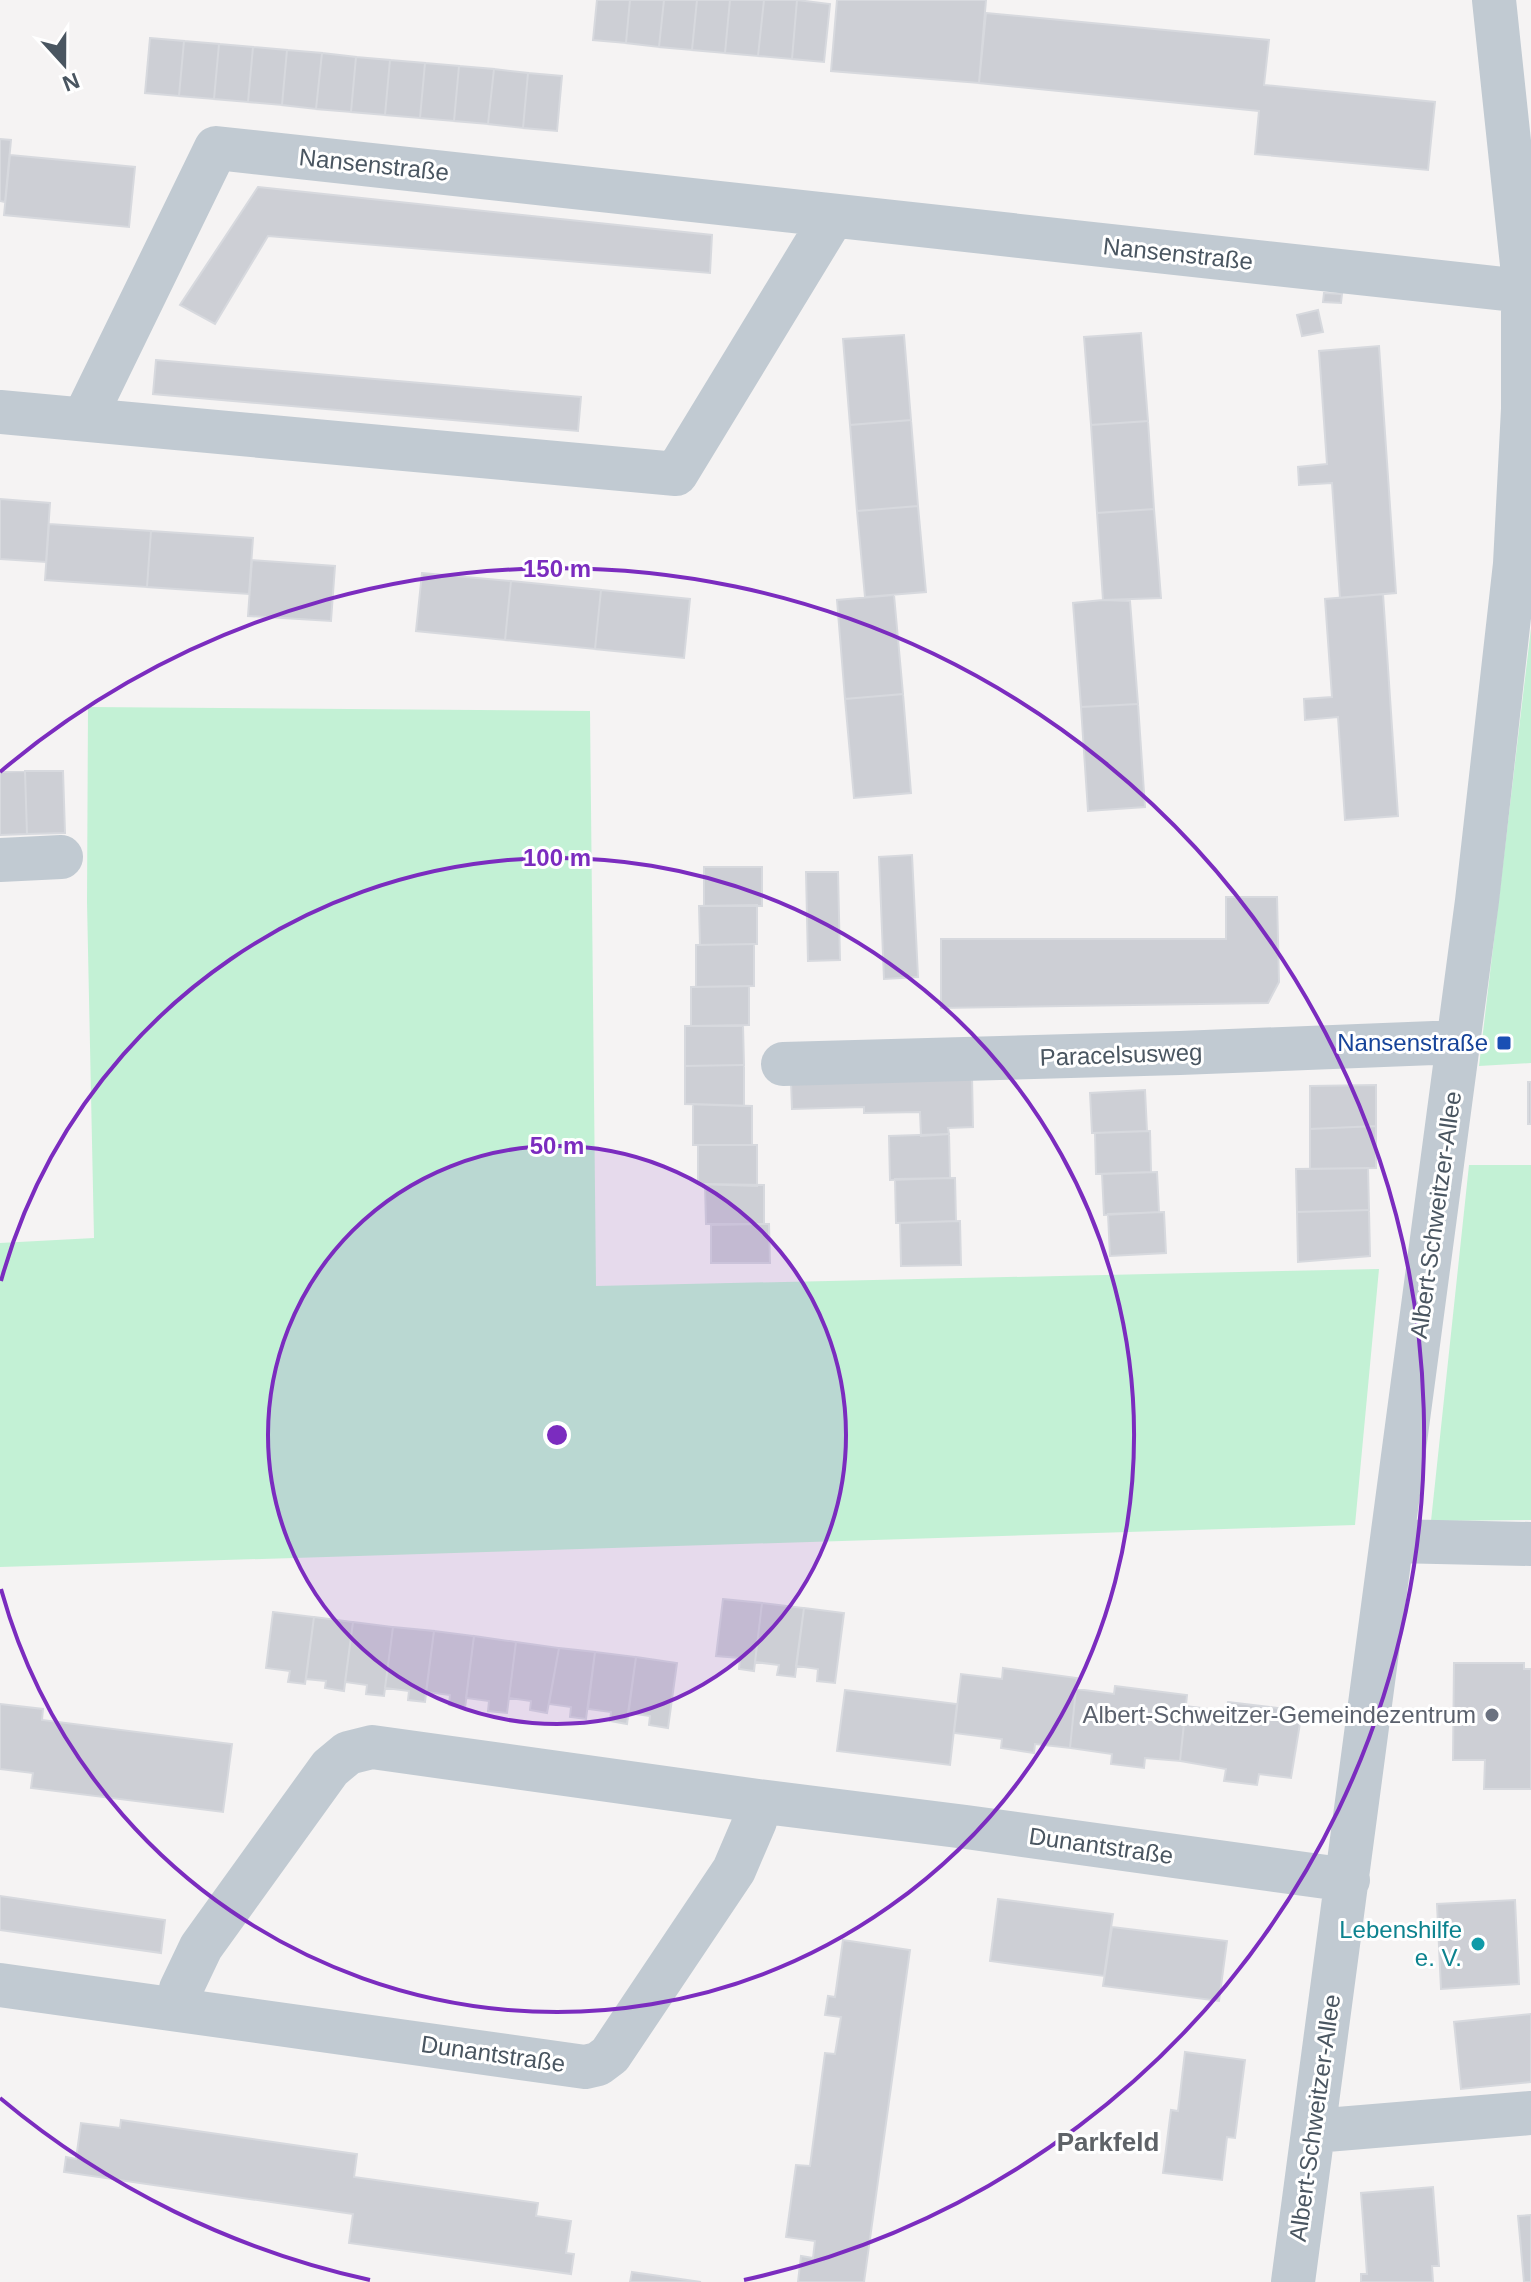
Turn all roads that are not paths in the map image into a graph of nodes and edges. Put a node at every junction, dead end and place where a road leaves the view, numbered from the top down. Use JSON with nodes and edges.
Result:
{"nodes":[{"id":1,"x":1494,"y":0,"type":"edge"},
{"id":2,"x":833,"y":216,"type":"junction"},
{"id":3,"x":1523,"y":291,"type":"junction"},
{"id":4,"x":0,"y":412,"type":"edge"},
{"id":5,"x":84,"y":419,"type":"junction"},
{"id":6,"x":61,"y":857,"type":"dead end"},
{"id":7,"x":0,"y":860,"type":"edge"},
{"id":8,"x":1459,"y":1042,"type":"junction"},
{"id":9,"x":783,"y":1064,"type":"dead end"},
{"id":10,"x":1393,"y":1541,"type":"junction"},
{"id":11,"x":1531,"y":1544,"type":"edge"},
{"id":12,"x":758,"y":1801,"type":"junction"},
{"id":13,"x":1348,"y":1880,"type":"junction"},
{"id":14,"x":0,"y":1985,"type":"edge"},
{"id":15,"x":176,"y":2009,"type":"junction"},
{"id":16,"x":1531,"y":2113,"type":"edge"},
{"id":17,"x":1314,"y":2131,"type":"junction"},
{"id":18,"x":1293,"y":2282,"type":"edge"}],
"edges":[{"from":1,"to":3,"type":"street","name":"Albert-Schweitzer-Allee"},
{"from":2,"to":3,"type":"street","name":"Nansenstraße"},
{"from":2,"to":5,"type":"street"},
{"from":2,"to":5,"type":"street","name":"Nansenstraße"},
{"from":3,"to":8,"type":"street","name":"Albert-Schweitzer-Allee"},
{"from":4,"to":5,"type":"street"},
{"from":6,"to":7,"type":"street"},
{"from":8,"to":9,"type":"street","name":"Paracelsusweg"},
{"from":8,"to":10,"type":"street","name":"Albert-Schweitzer-Allee"},
{"from":10,"to":11,"type":"street"},
{"from":10,"to":13,"type":"street","name":"Albert-Schweitzer-Allee"},
{"from":12,"to":13,"type":"street","name":"Dunantstraße"},
{"from":12,"to":15,"type":"street","name":"Dunantstraße"},
{"from":12,"to":15,"type":"street","name":"Dunantstraße"},
{"from":13,"to":17,"type":"street","name":"Albert-Schweitzer-Allee"},
{"from":14,"to":15,"type":"street","name":"Dunantstraße"},
{"from":16,"to":17,"type":"street"},
{"from":17,"to":18,"type":"street","name":"Albert-Schweitzer-Allee"}]}
